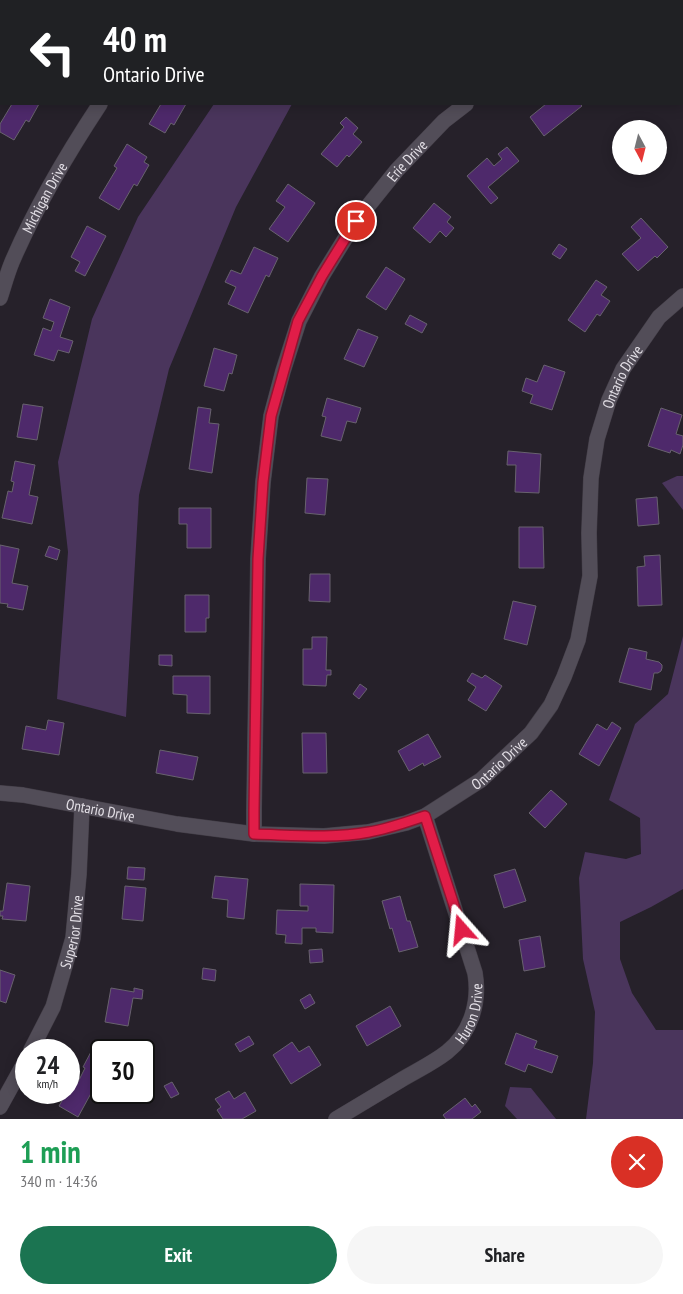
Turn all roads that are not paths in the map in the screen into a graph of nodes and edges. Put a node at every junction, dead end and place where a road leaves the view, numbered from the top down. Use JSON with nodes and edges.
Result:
{"nodes":[{"id":1,"x":99,"y":105,"type":"edge"},
{"id":2,"x":465,"y":105,"type":"edge"},
{"id":3,"x":683,"y":296,"type":"edge"},
{"id":4,"x":0,"y":298,"type":"edge"},
{"id":5,"x":0,"y":793,"type":"edge"},
{"id":6,"x":82,"y":806,"type":"junction"},
{"id":7,"x":425,"y":816,"type":"junction"},
{"id":8,"x":254,"y":834,"type":"junction"},
{"id":9,"x":37,"y":1039,"type":"edge"},
{"id":10,"x":15,"y":1080,"type":"edge"},
{"id":11,"x":0,"y":1107,"type":"edge"},
{"id":12,"x":336,"y":1119,"type":"edge"}],
"edges":[{"from":1,"to":4,"type":"street","name":"Michigan Drive"},
{"from":2,"to":8,"type":"street","name":"Erie Drive"},
{"from":3,"to":7,"type":"street","name":"Ontario Drive"},
{"from":5,"to":6,"type":"street","name":"Ontario Drive"},
{"from":6,"to":8,"type":"street","name":"Ontario Drive"},
{"from":6,"to":9,"type":"street","name":"Superior Drive"},
{"from":7,"to":8,"type":"street","name":"Ontario Drive"},
{"from":7,"to":12,"type":"street","name":"Huron Drive"},
{"from":10,"to":11,"type":"street"}]}
